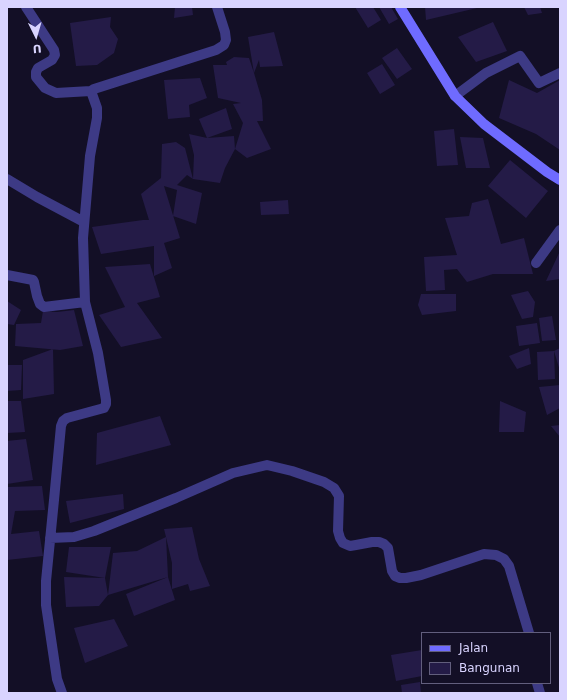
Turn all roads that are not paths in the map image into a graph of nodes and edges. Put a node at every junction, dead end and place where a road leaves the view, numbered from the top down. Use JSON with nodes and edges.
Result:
{"nodes":[{"id":1,"x":26,"y":7,"type":"edge"},
{"id":2,"x":217,"y":7,"type":"edge"},
{"id":3,"x":400,"y":7,"type":"edge"},
{"id":4,"x":560,"y":73,"type":"edge"},
{"id":5,"x":91,"y":91,"type":"junction"},
{"id":6,"x":455,"y":96,"type":"junction"},
{"id":7,"x":7,"y":179,"type":"edge"},
{"id":8,"x":560,"y":180,"type":"edge"},
{"id":9,"x":84,"y":222,"type":"junction"},
{"id":10,"x":560,"y":230,"type":"edge"},
{"id":11,"x":536,"y":263,"type":"dead end"},
{"id":12,"x":7,"y":275,"type":"edge"},
{"id":13,"x":85,"y":302,"type":"junction"},
{"id":14,"x":50,"y":538,"type":"junction"},
{"id":15,"x":529,"y":632,"type":"edge"},
{"id":16,"x":62,"y":693,"type":"edge"}],
"edges":[{"from":1,"to":5,"type":"street"},
{"from":2,"to":5,"type":"street"},
{"from":3,"to":6,"type":"street"},
{"from":4,"to":6,"type":"street"},
{"from":5,"to":9,"type":"street"},
{"from":6,"to":8,"type":"street"},
{"from":7,"to":9,"type":"street"},
{"from":9,"to":13,"type":"street"},
{"from":10,"to":11,"type":"street"},
{"from":12,"to":13,"type":"street"},
{"from":13,"to":14,"type":"street"},
{"from":14,"to":15,"type":"street"},
{"from":14,"to":16,"type":"street"}]}
